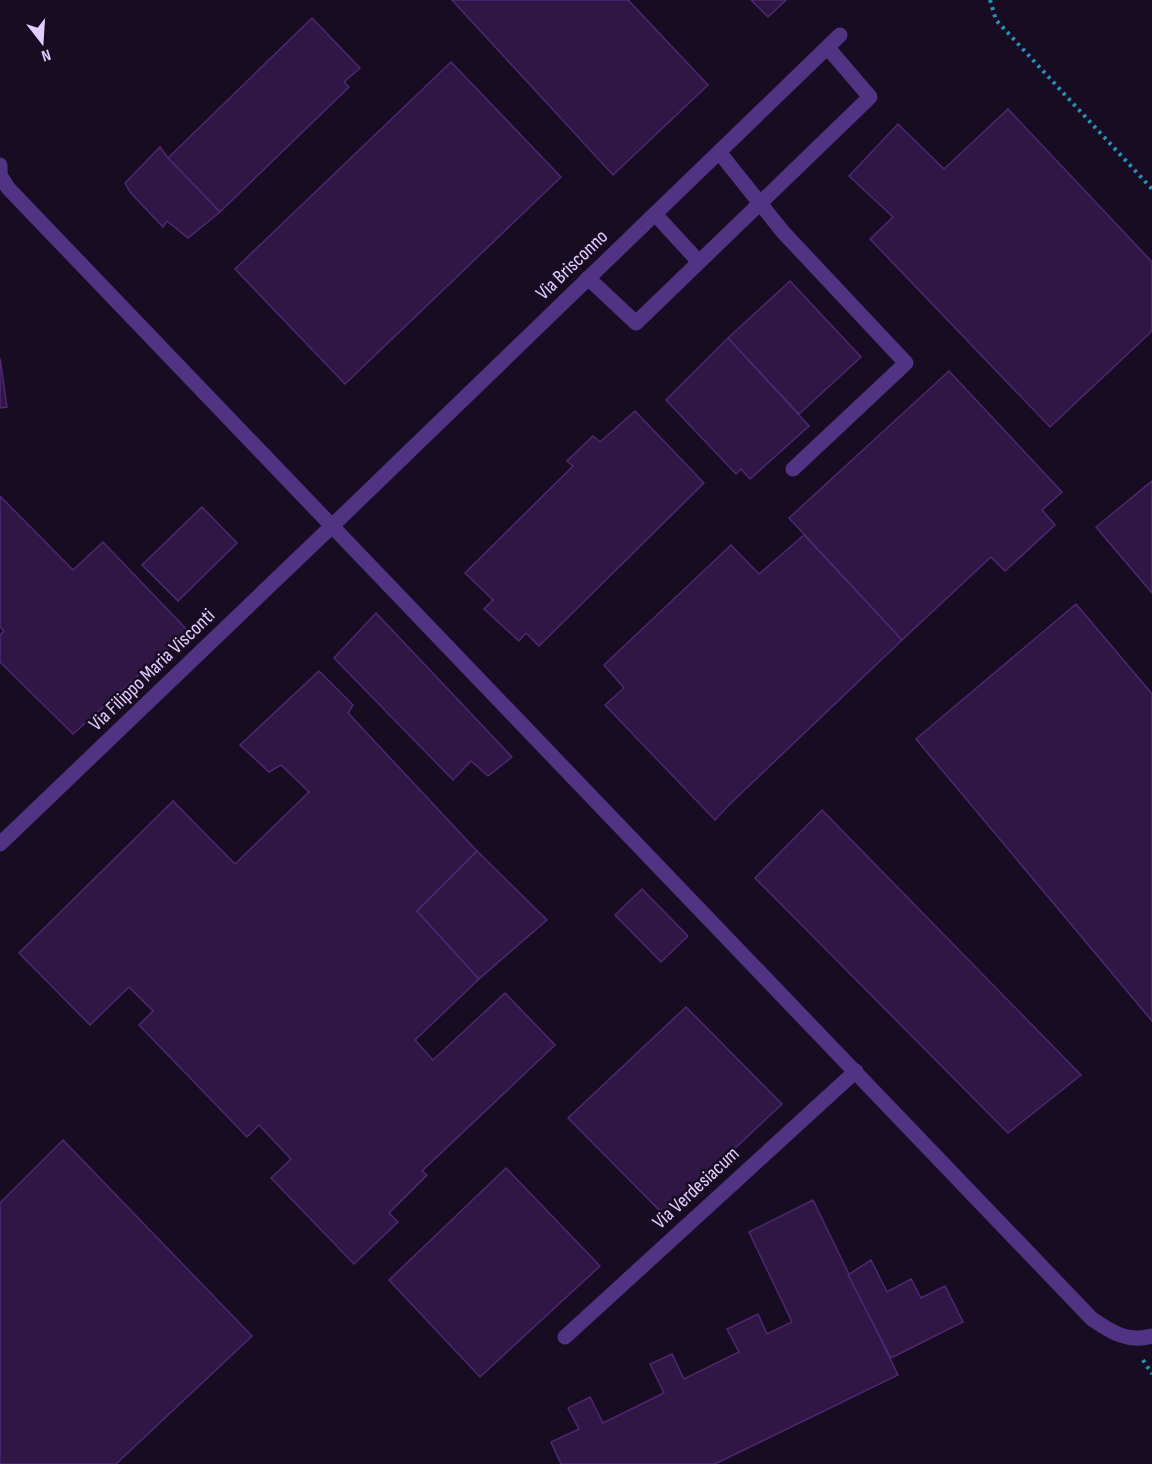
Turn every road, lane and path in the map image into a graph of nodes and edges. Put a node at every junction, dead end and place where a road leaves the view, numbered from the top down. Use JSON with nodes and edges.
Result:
{"nodes":[{"id":1,"x":990,"y":0,"type":"edge"},
{"id":2,"x":840,"y":35,"type":"dead end"},
{"id":3,"x":828,"y":48,"type":"junction"},
{"id":4,"x":719,"y":152,"type":"junction"},
{"id":5,"x":0,"y":165,"type":"edge"},
{"id":6,"x":0,"y":176,"type":"edge"},
{"id":7,"x":1152,"y":189,"type":"edge"},
{"id":8,"x":760,"y":204,"type":"junction"},
{"id":9,"x":655,"y":214,"type":"junction"},
{"id":10,"x":699,"y":262,"type":"junction"},
{"id":11,"x":588,"y":278,"type":"junction"},
{"id":12,"x":793,"y":469,"type":"dead end"},
{"id":13,"x":332,"y":526,"type":"junction"},
{"id":14,"x":0,"y":844,"type":"edge"},
{"id":15,"x":856,"y":1071,"type":"junction"},
{"id":16,"x":1152,"y":1336,"type":"edge"},
{"id":17,"x":565,"y":1337,"type":"dead end"}],
"edges":[{"from":1,"to":7,"type":"path"},
{"from":2,"to":3,"type":"street","name":"Via Brisconno"},
{"from":3,"to":4,"type":"street","name":"Via Brisconno"},
{"from":3,"to":8,"type":"street"},
{"from":4,"to":8,"type":"street"},
{"from":4,"to":9,"type":"street","name":"Via Brisconno"},
{"from":5,"to":6,"type":"street"},
{"from":6,"to":13,"type":"street"},
{"from":8,"to":10,"type":"street"},
{"from":8,"to":12,"type":"street"},
{"from":9,"to":10,"type":"street"},
{"from":9,"to":11,"type":"street","name":"Via Brisconno"},
{"from":10,"to":11,"type":"street"},
{"from":11,"to":13,"type":"street","name":"Via Brisconno"},
{"from":13,"to":14,"type":"street","name":"Via Filippo Maria Visconti"},
{"from":13,"to":15,"type":"street"},
{"from":15,"to":16,"type":"street"},
{"from":15,"to":17,"type":"street","name":"Via Verdesiacum"}]}
